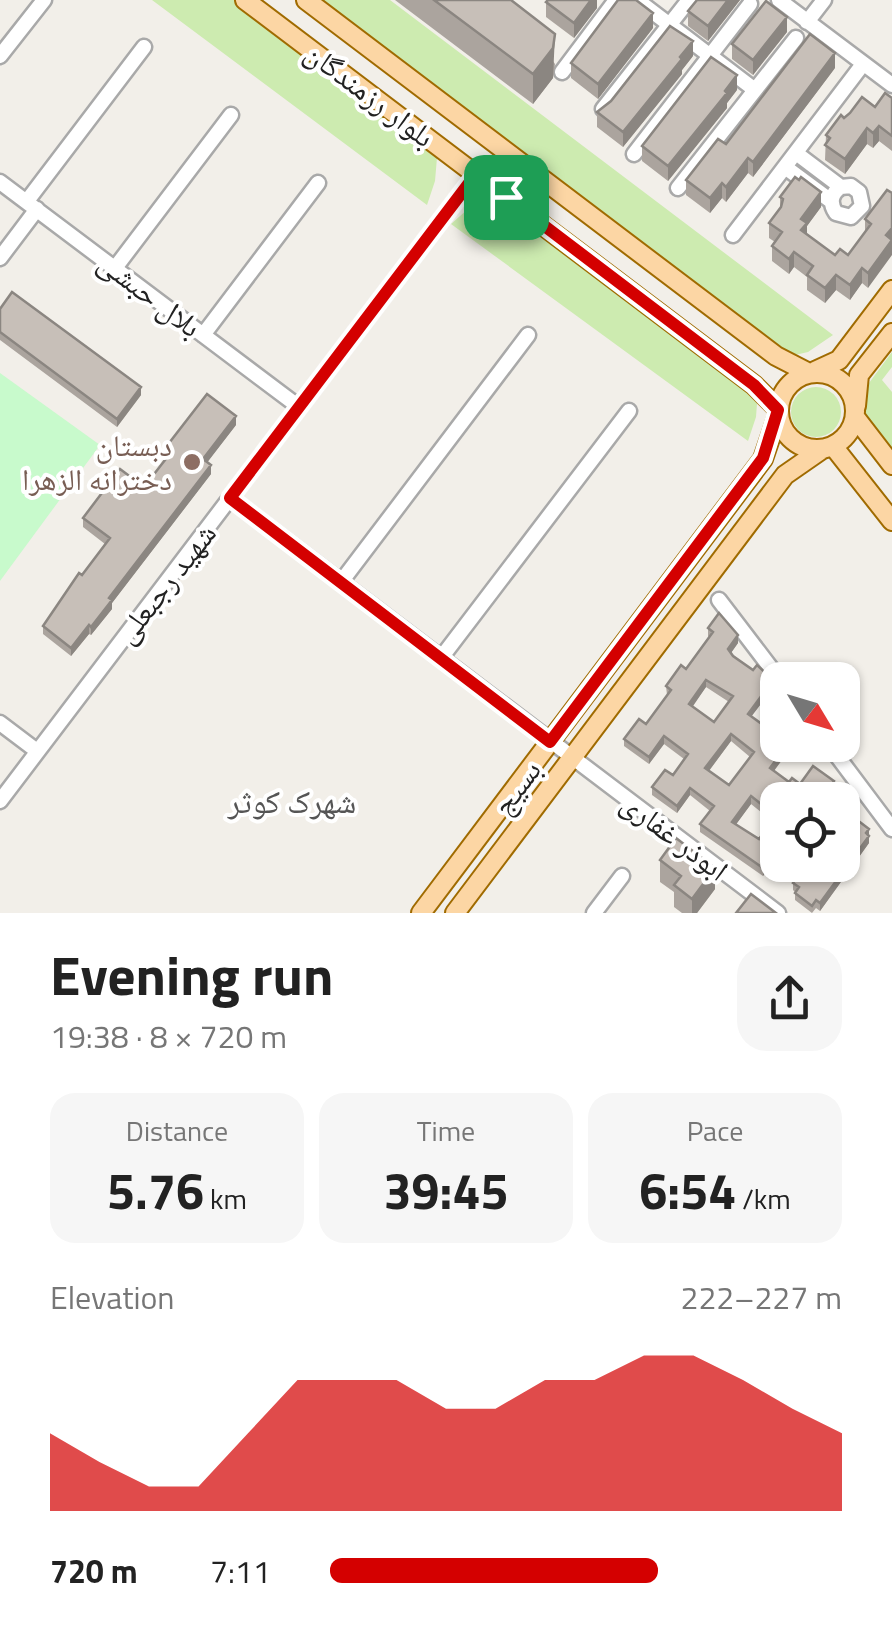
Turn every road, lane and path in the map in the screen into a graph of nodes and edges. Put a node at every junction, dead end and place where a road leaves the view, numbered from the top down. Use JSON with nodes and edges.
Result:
{"nodes":[{"id":1,"x":44,"y":0,"type":"edge"},
{"id":2,"x":245,"y":0,"type":"edge"},
{"id":3,"x":306,"y":0,"type":"edge"},
{"id":4,"x":616,"y":0,"type":"edge"},
{"id":5,"x":637,"y":0,"type":"edge"},
{"id":6,"x":689,"y":0,"type":"edge"},
{"id":7,"x":779,"y":0,"type":"edge"},
{"id":8,"x":824,"y":0,"type":"edge"},
{"id":9,"x":750,"y":4,"type":"dead end"},
{"id":10,"x":808,"y":22,"type":"junction"},
{"id":11,"x":670,"y":25,"type":"junction"},
{"id":12,"x":796,"y":38,"type":"dead end"},
{"id":13,"x":144,"y":47,"type":"dead end"},
{"id":14,"x":0,"y":56,"type":"edge"},
{"id":15,"x":710,"y":56,"type":"junction"},
{"id":16,"x":864,"y":64,"type":"junction"},
{"id":17,"x":562,"y":72,"type":"dead end"},
{"id":18,"x":892,"y":85,"type":"edge"},
{"id":19,"x":755,"y":90,"type":"junction"},
{"id":20,"x":604,"y":109,"type":"edge"},
{"id":21,"x":232,"y":115,"type":"dead end"},
{"id":22,"x":796,"y":153,"type":"junction"},
{"id":23,"x":634,"y":154,"type":"dead end"},
{"id":24,"x":785,"y":167,"type":"junction"},
{"id":25,"x":476,"y":174,"type":"junction"},
{"id":26,"x":0,"y":182,"type":"edge"},
{"id":27,"x":318,"y":182,"type":"dead end"},
{"id":28,"x":841,"y":187,"type":"junction"},
{"id":29,"x":678,"y":188,"type":"dead end"},
{"id":30,"x":831,"y":201,"type":"junction"},
{"id":31,"x":32,"y":205,"type":"junction"},
{"id":32,"x":733,"y":235,"type":"dead end"},
{"id":33,"x":0,"y":258,"type":"edge"},
{"id":34,"x":115,"y":268,"type":"junction"},
{"id":35,"x":892,"y":290,"type":"edge"},
{"id":36,"x":892,"y":333,"type":"edge"},
{"id":37,"x":203,"y":334,"type":"junction"},
{"id":38,"x":528,"y":335,"type":"dead end"},
{"id":39,"x":811,"y":373,"type":"junction"},
{"id":40,"x":299,"y":408,"type":"junction"},
{"id":41,"x":629,"y":410,"type":"dead end"},
{"id":42,"x":778,"y":412,"type":"junction"},
{"id":43,"x":856,"y":412,"type":"junction"},
{"id":44,"x":827,"y":448,"type":"junction"},
{"id":45,"x":892,"y":465,"type":"edge"},
{"id":46,"x":230,"y":498,"type":"junction"},
{"id":47,"x":892,"y":522,"type":"edge"},
{"id":48,"x":341,"y":582,"type":"junction"},
{"id":49,"x":719,"y":600,"type":"dead end"},
{"id":50,"x":441,"y":658,"type":"junction"},
{"id":51,"x":766,"y":662,"type":"edge"},
{"id":52,"x":0,"y":723,"type":"edge"},
{"id":53,"x":550,"y":742,"type":"junction"},
{"id":54,"x":36,"y":751,"type":"junction"},
{"id":55,"x":572,"y":759,"type":"junction"},
{"id":56,"x":842,"y":762,"type":"edge"},
{"id":57,"x":0,"y":801,"type":"edge"},
{"id":58,"x":892,"y":829,"type":"edge"},
{"id":59,"x":622,"y":876,"type":"dead end"},
{"id":60,"x":421,"y":913,"type":"edge"},
{"id":61,"x":455,"y":913,"type":"edge"},
{"id":62,"x":594,"y":913,"type":"edge"},
{"id":63,"x":778,"y":913,"type":"edge"}],
"edges":[{"from":1,"to":14,"type":"street"},
{"from":2,"to":25,"type":"main road","name":"بلوار رزمندگان"},
{"from":3,"to":39,"type":"main road","name":"بلوار رزمندگان"},
{"from":4,"to":17,"type":"street"},
{"from":5,"to":11,"type":"street"},
{"from":6,"to":11,"type":"street"},
{"from":7,"to":10,"type":"street"},
{"from":8,"to":10,"type":"street"},
{"from":9,"to":15,"type":"street"},
{"from":10,"to":16,"type":"street"},
{"from":11,"to":15,"type":"street"},
{"from":11,"to":20,"type":"street"},
{"from":12,"to":19,"type":"street"},
{"from":13,"to":31,"type":"street"},
{"from":15,"to":19,"type":"street"},
{"from":15,"to":23,"type":"street"},
{"from":16,"to":18,"type":"street"},
{"from":16,"to":22,"type":"street"},
{"from":19,"to":29,"type":"street"},
{"from":21,"to":34,"type":"street"},
{"from":22,"to":24,"type":"street"},
{"from":22,"to":28,"type":"street"},
{"from":24,"to":30,"type":"street"},
{"from":24,"to":32,"type":"street"},
{"from":25,"to":40,"type":"street","name":"شهید رجبعلی"},
{"from":25,"to":42,"type":"main road","name":"بلوار رزمندگان"},
{"from":26,"to":31,"type":"street","name":"بلال حبشی"},
{"from":27,"to":37,"type":"street"},
{"from":28,"to":30,"type":"street"},
{"from":28,"to":30,"type":"street"},
{"from":31,"to":33,"type":"street"},
{"from":31,"to":34,"type":"street","name":"بلال حبشی"},
{"from":34,"to":37,"type":"street","name":"بلال حبشی"},
{"from":35,"to":39,"type":"main road"},
{"from":36,"to":43,"type":"main road"},
{"from":37,"to":40,"type":"street","name":"بلال حبشی"},
{"from":38,"to":48,"type":"street"},
{"from":39,"to":42,"type":"main road"},
{"from":39,"to":43,"type":"main road"},
{"from":40,"to":46,"type":"street","name":"شهید رجبعلی"},
{"from":41,"to":50,"type":"street"},
{"from":42,"to":44,"type":"main road"},
{"from":42,"to":53,"type":"main road","name":"بسیج"},
{"from":43,"to":44,"type":"main road"},
{"from":43,"to":45,"type":"main road"},
{"from":44,"to":47,"type":"main road"},
{"from":44,"to":55,"type":"main road","name":"بسیج"},
{"from":46,"to":48,"type":"street"},
{"from":46,"to":54,"type":"street","name":"شهید رجبعلی"},
{"from":48,"to":50,"type":"street"},
{"from":49,"to":51,"type":"street"},
{"from":50,"to":53,"type":"street"},
{"from":52,"to":54,"type":"street"},
{"from":53,"to":55,"type":"street","name":"ابوذر غفاری"},
{"from":53,"to":60,"type":"main road","name":"بسیج"},
{"from":54,"to":57,"type":"street","name":"شهید رجبعلی"},
{"from":55,"to":61,"type":"main road","name":"بسیج"},
{"from":55,"to":63,"type":"street","name":"ابوذر غفاری"},
{"from":56,"to":58,"type":"street"},
{"from":59,"to":62,"type":"street"}]}
